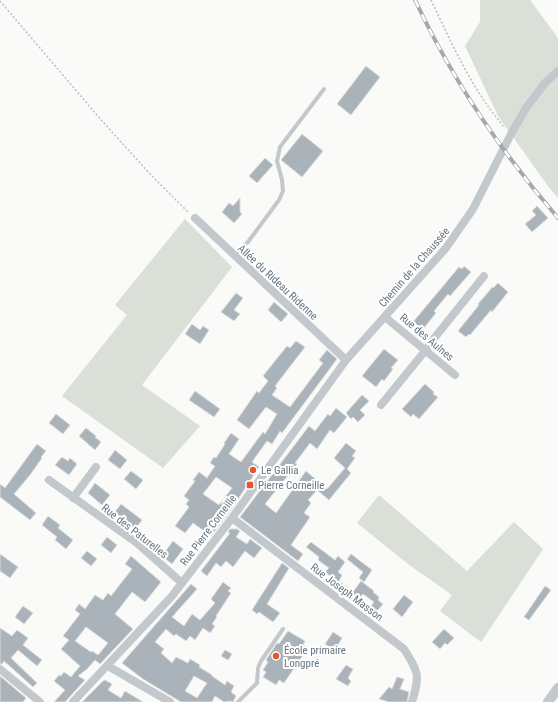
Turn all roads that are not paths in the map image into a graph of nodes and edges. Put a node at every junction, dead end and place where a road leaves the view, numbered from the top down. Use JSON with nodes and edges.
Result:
{"nodes":[{"id":1,"x":558,"y":71,"type":"edge"},
{"id":2,"x":324,"y":89,"type":"dead end"},
{"id":3,"x":195,"y":218,"type":"road end"},
{"id":4,"x":234,"y":255,"type":"junction"},
{"id":5,"x":484,"y":276,"type":"dead end"},
{"id":6,"x":385,"y":317,"type":"junction"},
{"id":7,"x":425,"y":351,"type":"junction"},
{"id":8,"x":346,"y":360,"type":"junction"},
{"id":9,"x":455,"y":375,"type":"dead end"},
{"id":10,"x":381,"y":405,"type":"dead end"},
{"id":11,"x":96,"y":467,"type":"dead end"},
{"id":12,"x":49,"y":480,"type":"dead end"},
{"id":13,"x":73,"y":498,"type":"junction"},
{"id":14,"x":232,"y":518,"type":"junction"},
{"id":15,"x":182,"y":583,"type":"junction"},
{"id":16,"x":283,"y":629,"type":"dead end"},
{"id":17,"x":108,"y":666,"type":"junction"},
{"id":18,"x":0,"y":668,"type":"edge"},
{"id":19,"x":558,"y":688,"type":"edge"},
{"id":20,"x":40,"y":702,"type":"edge"},
{"id":21,"x":73,"y":702,"type":"edge"},
{"id":22,"x":170,"y":702,"type":"edge"},
{"id":23,"x":238,"y":702,"type":"edge"},
{"id":24,"x":412,"y":702,"type":"edge"},
{"id":25,"x":548,"y":702,"type":"edge"}],
"edges":[{"from":1,"to":6,"type":"street","name":"Chemin de la Chaussée"},
{"from":2,"to":4,"type":"lane"},
{"from":3,"to":4,"type":"street","name":"Allée du Rideau Ridenne"},
{"from":4,"to":8,"type":"street","name":"Allée du Rideau Ridenne"},
{"from":5,"to":7,"type":"street"},
{"from":6,"to":7,"type":"street","name":"Rue des Aulnes"},
{"from":6,"to":8,"type":"street","name":"Chemin de la Chaussée"},
{"from":7,"to":9,"type":"street","name":"Rue des Aulnes"},
{"from":7,"to":10,"type":"street"},
{"from":8,"to":14,"type":"street","name":"Rue Pierre Corneille"},
{"from":11,"to":13,"type":"street"},
{"from":12,"to":13,"type":"street","name":"Rue des Paturelles"},
{"from":13,"to":15,"type":"street","name":"Rue des Paturelles"},
{"from":14,"to":15,"type":"street","name":"Rue Pierre Corneille"},
{"from":14,"to":24,"type":"street","name":"Rue Joseph Masson"},
{"from":15,"to":17,"type":"street","name":"Rue Pierre Corneille"},
{"from":16,"to":23,"type":"lane"},
{"from":17,"to":21,"type":"street","name":"Rue Pierre Corneille"},
{"from":17,"to":22,"type":"street"},
{"from":18,"to":20,"type":"street"},
{"from":19,"to":25,"type":"street"}]}
